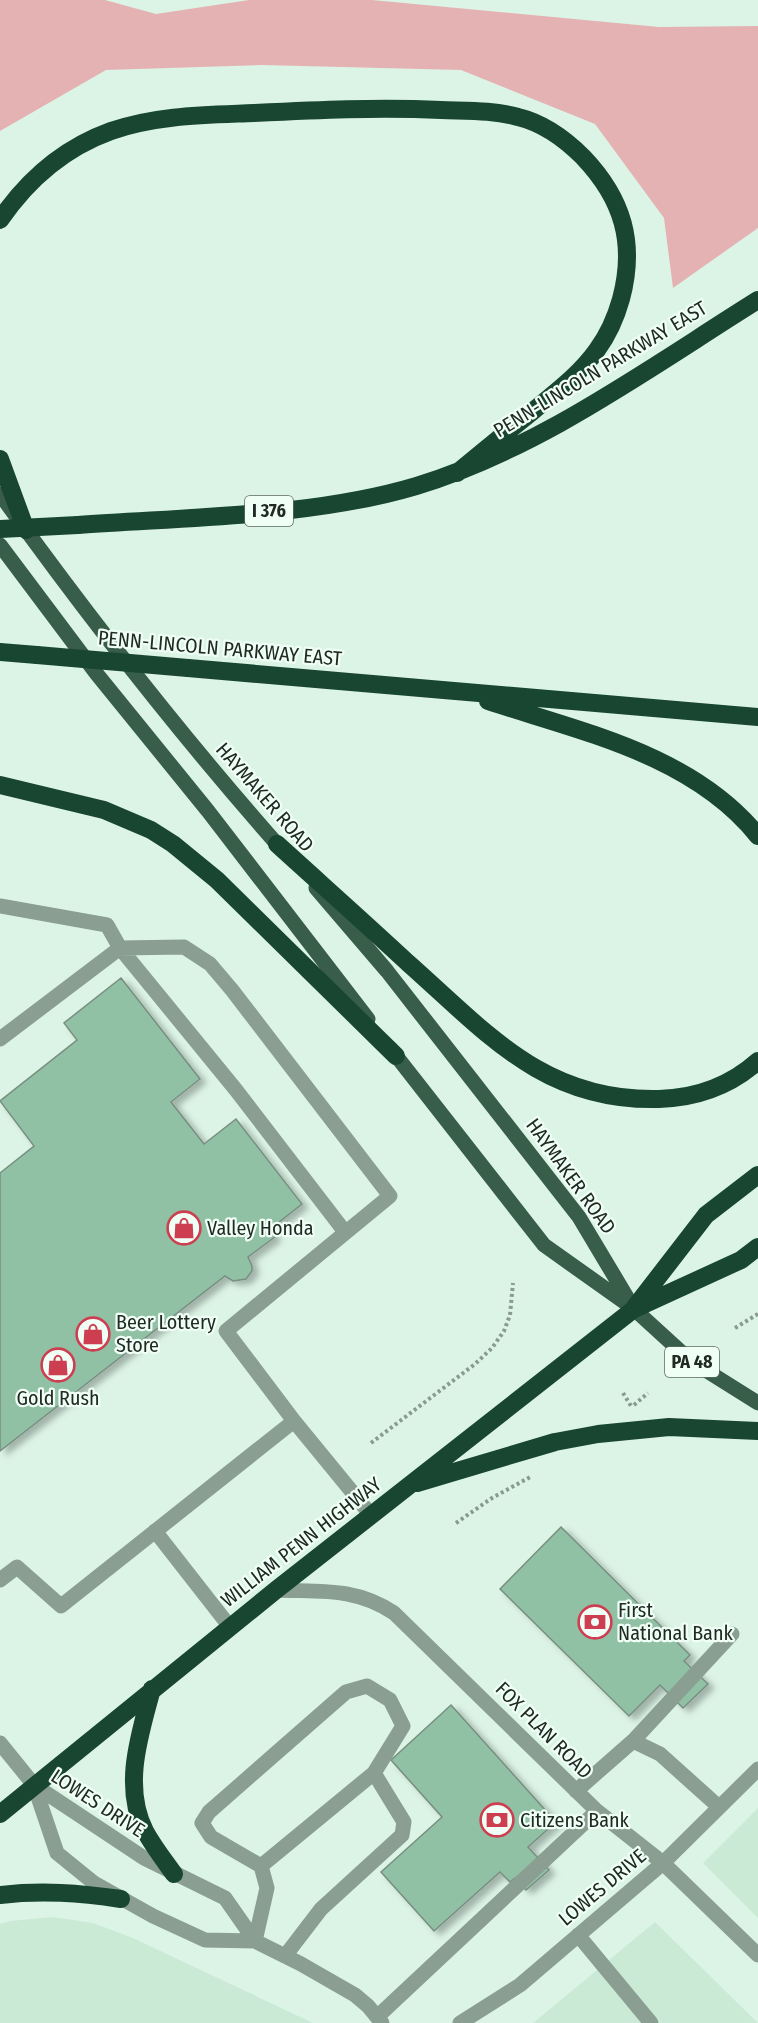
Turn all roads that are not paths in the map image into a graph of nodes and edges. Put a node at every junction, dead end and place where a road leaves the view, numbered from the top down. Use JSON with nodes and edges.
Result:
{"nodes":[{"id":1,"x":0,"y":220,"type":"edge"},
{"id":2,"x":758,"y":300,"type":"edge"},
{"id":3,"x":0,"y":459,"type":"edge"},
{"id":4,"x":457,"y":472,"type":"junction"},
{"id":5,"x":0,"y":494,"type":"edge"},
{"id":6,"x":0,"y":529,"type":"edge"},
{"id":7,"x":26,"y":530,"type":"junction"},
{"id":8,"x":0,"y":545,"type":"edge"},
{"id":9,"x":0,"y":652,"type":"edge"},
{"id":10,"x":458,"y":691,"type":"junction"},
{"id":11,"x":758,"y":717,"type":"edge"},
{"id":12,"x":0,"y":785,"type":"edge"},
{"id":13,"x":758,"y":836,"type":"edge"},
{"id":14,"x":277,"y":844,"type":"junction"},
{"id":15,"x":0,"y":906,"type":"edge"},
{"id":16,"x":120,"y":948,"type":"junction"},
{"id":17,"x":0,"y":1039,"type":"edge"},
{"id":18,"x":396,"y":1056,"type":"junction"},
{"id":19,"x":758,"y":1060,"type":"edge"},
{"id":20,"x":758,"y":1175,"type":"edge"},
{"id":21,"x":345,"y":1232,"type":"junction"},
{"id":22,"x":758,"y":1247,"type":"edge"},
{"id":23,"x":634,"y":1309,"type":"junction"},
{"id":24,"x":758,"y":1403,"type":"edge"},
{"id":25,"x":294,"y":1421,"type":"junction"},
{"id":26,"x":758,"y":1431,"type":"edge"},
{"id":27,"x":407,"y":1487,"type":"junction"},
{"id":28,"x":371,"y":1515,"type":"junction"},
{"id":29,"x":155,"y":1532,"type":"junction"},
{"id":30,"x":0,"y":1580,"type":"edge"},
{"id":31,"x":276,"y":1590,"type":"junction"},
{"id":32,"x":230,"y":1627,"type":"junction"},
{"id":33,"x":732,"y":1634,"type":"dead end"},
{"id":34,"x":152,"y":1689,"type":"junction"},
{"id":35,"x":633,"y":1741,"type":"junction"},
{"id":36,"x":0,"y":1743,"type":"edge"},
{"id":37,"x":758,"y":1769,"type":"edge"},
{"id":38,"x":374,"y":1773,"type":"junction"},
{"id":39,"x":34,"y":1785,"type":"junction"},
{"id":40,"x":576,"y":1791,"type":"junction"},
{"id":41,"x":719,"y":1807,"type":"junction"},
{"id":42,"x":597,"y":1811,"type":"junction"},
{"id":43,"x":0,"y":1814,"type":"edge"},
{"id":44,"x":663,"y":1863,"type":"junction"},
{"id":45,"x":261,"y":1866,"type":"junction"},
{"id":46,"x":174,"y":1874,"type":"junction"},
{"id":47,"x":0,"y":1894,"type":"edge"},
{"id":48,"x":121,"y":1899,"type":"junction"},
{"id":49,"x":578,"y":1935,"type":"junction"},
{"id":50,"x":255,"y":1941,"type":"junction"},
{"id":51,"x":758,"y":1955,"type":"edge"},
{"id":52,"x":285,"y":1956,"type":"junction"},
{"id":53,"x":379,"y":2020,"type":"edge"},
{"id":54,"x":460,"y":2023,"type":"edge"},
{"id":55,"x":651,"y":2023,"type":"edge"}],
"edges":[{"from":1,"to":4,"type":"highway"},
{"from":2,"to":4,"type":"highway","name":"PENN-LINCOLN PARKWAY EAST","number":"I 376"},
{"from":3,"to":7,"type":"highway"},
{"from":4,"to":6,"type":"highway","name":"PENN-LINCOLN PARKWAY EAST","number":"I 376","bridge":true},
{"from":5,"to":7,"type":"main road","name":"HAYMAKER ROAD"},
{"from":7,"to":14,"type":"main road","name":"HAYMAKER ROAD"},
{"from":8,"to":18,"type":"main road"},
{"from":9,"to":10,"type":"highway","name":"PENN-LINCOLN PARKWAY EAST","bridge":true},
{"from":10,"to":11,"type":"highway","name":"PENN-LINCOLN PARKWAY EAST"},
{"from":10,"to":13,"type":"highway"},
{"from":12,"to":18,"type":"highway"},
{"from":14,"to":19,"type":"highway"},
{"from":14,"to":23,"type":"main road","name":"HAYMAKER ROAD"},
{"from":15,"to":16,"type":"street"},
{"from":16,"to":17,"type":"street"},
{"from":16,"to":21,"type":"street"},
{"from":16,"to":21,"type":"street"},
{"from":18,"to":23,"type":"main road"},
{"from":20,"to":23,"type":"highway","name":"WILLIAM PENN HIGHWAY"},
{"from":21,"to":25,"type":"street"},
{"from":22,"to":23,"type":"highway","name":"WILLIAM PENN HIGHWAY"},
{"from":23,"to":24,"type":"main road","number":"PA 48"},
{"from":23,"to":27,"type":"highway","name":"WILLIAM PENN HIGHWAY"},
{"from":25,"to":28,"type":"street"},
{"from":25,"to":29,"type":"street"},
{"from":26,"to":27,"type":"highway"},
{"from":27,"to":28,"type":"highway","name":"WILLIAM PENN HIGHWAY"},
{"from":28,"to":31,"type":"highway","name":"WILLIAM PENN HIGHWAY"},
{"from":29,"to":30,"type":"street"},
{"from":29,"to":32,"type":"street"},
{"from":31,"to":32,"type":"highway","name":"WILLIAM PENN HIGHWAY"},
{"from":31,"to":40,"type":"street","name":"FOX PLAN ROAD"},
{"from":32,"to":34,"type":"highway","name":"WILLIAM PENN HIGHWAY"},
{"from":33,"to":35,"type":"street"},
{"from":34,"to":39,"type":"highway","name":"WILLIAM PENN HIGHWAY"},
{"from":34,"to":46,"type":"highway"},
{"from":35,"to":40,"type":"street"},
{"from":35,"to":41,"type":"street"},
{"from":36,"to":39,"type":"street"},
{"from":37,"to":41,"type":"street","name":"LOWES DRIVE"},
{"from":38,"to":45,"type":"street"},
{"from":38,"to":45,"type":"street"},
{"from":38,"to":52,"type":"street"},
{"from":39,"to":43,"type":"highway","name":"WILLIAM PENN HIGHWAY"},
{"from":39,"to":46,"type":"street","name":"LOWES DRIVE"},
{"from":39,"to":48,"type":"street","name":"LOWES DRIVE"},
{"from":40,"to":42,"type":"street","name":"FOX PLAN ROAD"},
{"from":41,"to":44,"type":"street","name":"LOWES DRIVE"},
{"from":42,"to":44,"type":"street","name":"FOX PLAN ROAD"},
{"from":42,"to":53,"type":"street"},
{"from":44,"to":49,"type":"street","name":"LOWES DRIVE"},
{"from":44,"to":51,"type":"street","name":"FOX PLAN ROAD"},
{"from":45,"to":50,"type":"street"},
{"from":46,"to":50,"type":"street","name":"LOWES DRIVE"},
{"from":47,"to":48,"type":"highway"},
{"from":48,"to":50,"type":"street","name":"LOWES DRIVE"},
{"from":49,"to":54,"type":"street","name":"LOWES DRIVE"},
{"from":49,"to":55,"type":"street"},
{"from":50,"to":52,"type":"street","name":"LOWES DRIVE"},
{"from":52,"to":53,"type":"street","name":"LOWES DRIVE"}]}
